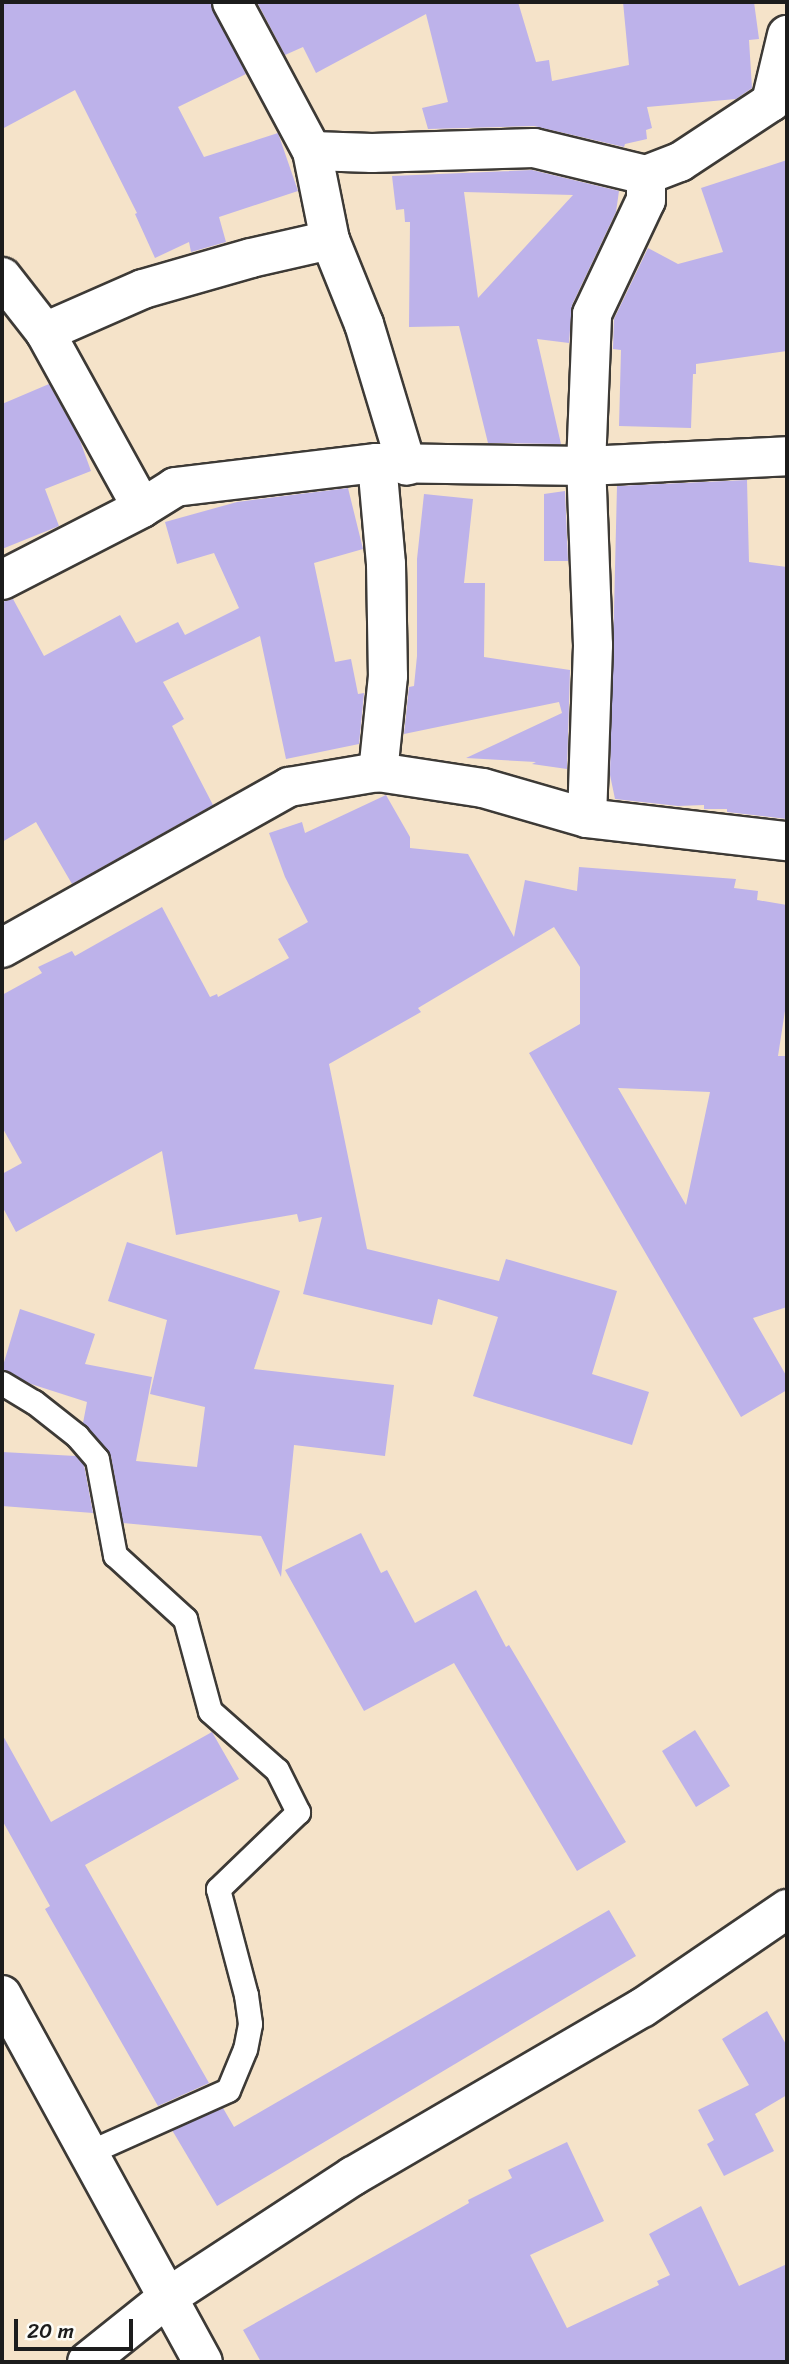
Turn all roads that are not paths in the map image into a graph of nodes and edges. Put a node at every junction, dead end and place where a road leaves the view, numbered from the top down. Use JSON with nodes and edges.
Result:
{"nodes":[{"id":1,"x":232,"y":2,"type":"edge"},
{"id":2,"x":787,"y":35,"type":"edge"},
{"id":3,"x":312,"y":151,"type":"junction"},
{"id":4,"x":646,"y":175,"type":"junction"},
{"id":5,"x":330,"y":240,"type":"junction"},
{"id":6,"x":2,"y":277,"type":"edge"},
{"id":7,"x":45,"y":332,"type":"junction"},
{"id":8,"x":787,"y":456,"type":"edge"},
{"id":9,"x":392,"y":465,"type":"junction"},
{"id":10,"x":586,"y":466,"type":"junction"},
{"id":11,"x":142,"y":508,"type":"junction"},
{"id":12,"x":2,"y":580,"type":"edge"},
{"id":13,"x":378,"y":772,"type":"junction"},
{"id":14,"x":587,"y":818,"type":"junction"},
{"id":15,"x":787,"y":841,"type":"edge"},
{"id":16,"x":2,"y":948,"type":"edge"},
{"id":17,"x":2,"y":1383,"type":"edge"},
{"id":18,"x":787,"y":1909,"type":"edge"},
{"id":19,"x":2,"y":1995,"type":"edge"},
{"id":20,"x":87,"y":2153,"type":"junction"},
{"id":21,"x":168,"y":2297,"type":"junction"},
{"id":22,"x":87,"y":2362,"type":"edge"},
{"id":23,"x":203,"y":2362,"type":"edge"}],
"edges":[{"from":1,"to":3,"type":"street"},
{"from":2,"to":4,"type":"street"},
{"from":3,"to":4,"type":"street"},
{"from":3,"to":5,"type":"street"},
{"from":4,"to":10,"type":"street"},
{"from":5,"to":7,"type":"street"},
{"from":5,"to":9,"type":"street"},
{"from":6,"to":7,"type":"street"},
{"from":7,"to":11,"type":"street"},
{"from":8,"to":10,"type":"street"},
{"from":9,"to":10,"type":"street"},
{"from":9,"to":11,"type":"street"},
{"from":9,"to":13,"type":"street"},
{"from":10,"to":14,"type":"street"},
{"from":11,"to":12,"type":"street"},
{"from":13,"to":14,"type":"street"},
{"from":13,"to":16,"type":"street"},
{"from":14,"to":15,"type":"street"},
{"from":17,"to":20,"type":"lane"},
{"from":18,"to":21,"type":"street"},
{"from":19,"to":20,"type":"street"},
{"from":20,"to":21,"type":"street"},
{"from":21,"to":22,"type":"street"},
{"from":21,"to":23,"type":"street"}]}
